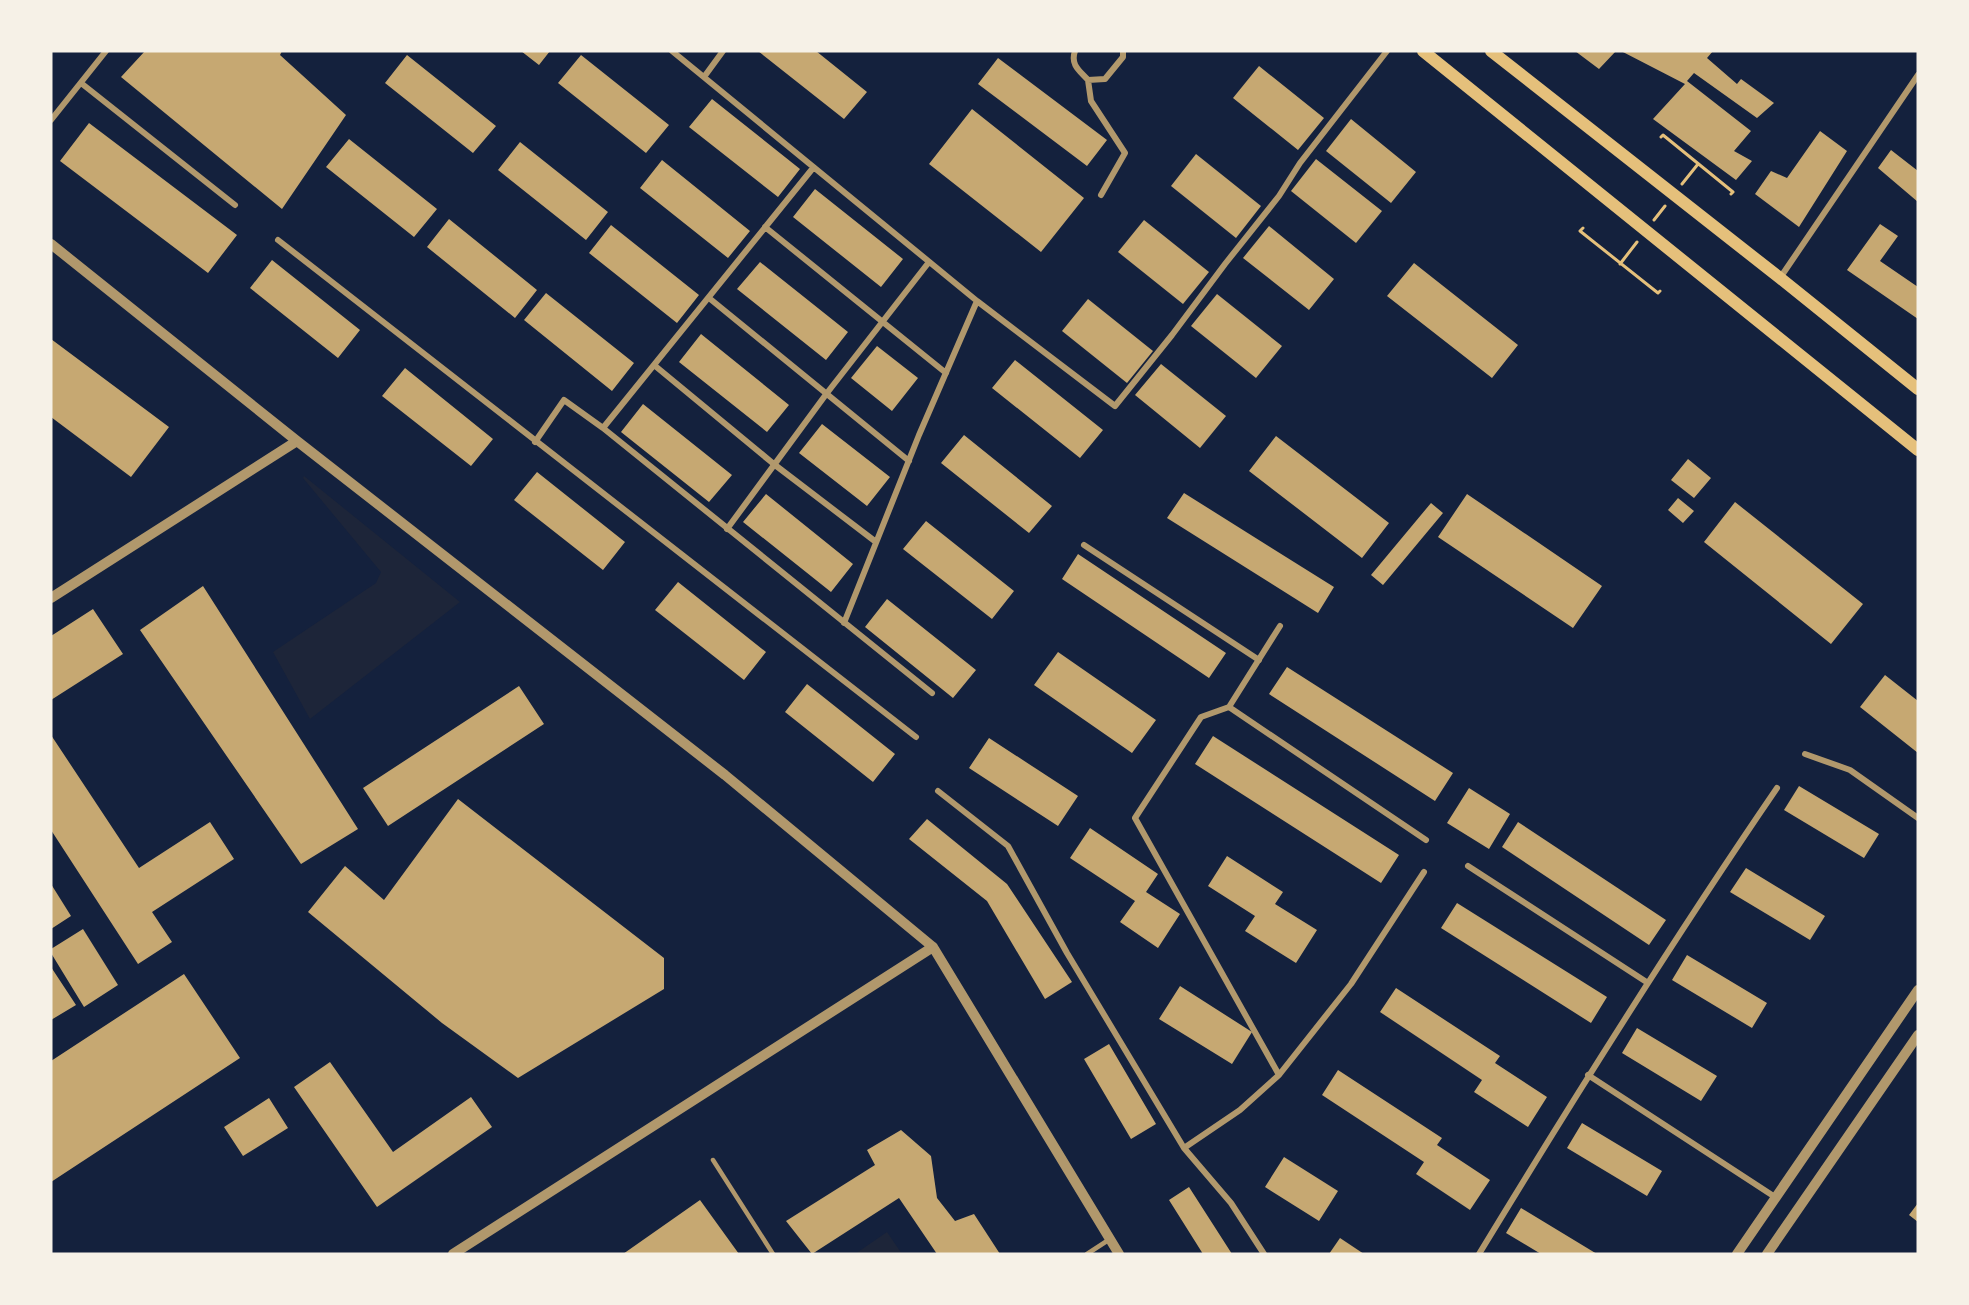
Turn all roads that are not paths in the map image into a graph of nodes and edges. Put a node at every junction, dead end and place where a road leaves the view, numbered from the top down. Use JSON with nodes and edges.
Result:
{"nodes":[{"id":1,"x":106,"y":51,"type":"edge"},
{"id":2,"x":672,"y":51,"type":"edge"},
{"id":3,"x":723,"y":51,"type":"edge"},
{"id":4,"x":1075,"y":51,"type":"edge"},
{"id":5,"x":1123,"y":51,"type":"edge"},
{"id":6,"x":1387,"y":51,"type":"edge"},
{"id":7,"x":1423,"y":51,"type":"edge"},
{"id":8,"x":1491,"y":51,"type":"edge"},
{"id":9,"x":1918,"y":75,"type":"edge"},
{"id":10,"x":704,"y":77,"type":"junction"},
{"id":11,"x":1088,"y":80,"type":"junction"},
{"id":12,"x":81,"y":83,"type":"junction"},
{"id":13,"x":51,"y":120,"type":"edge"},
{"id":14,"x":813,"y":168,"type":"junction"},
{"id":15,"x":1101,"y":195,"type":"dead end"},
{"id":16,"x":235,"y":205,"type":"dead end"},
{"id":17,"x":765,"y":227,"type":"junction"},
{"id":18,"x":278,"y":240,"type":"dead end"},
{"id":19,"x":51,"y":244,"type":"edge"},
{"id":20,"x":929,"y":262,"type":"junction"},
{"id":21,"x":1780,"y":278,"type":"junction"},
{"id":22,"x":709,"y":298,"type":"junction"},
{"id":23,"x":977,"y":301,"type":"junction"},
{"id":24,"x":882,"y":323,"type":"junction"},
{"id":25,"x":654,"y":365,"type":"junction"},
{"id":26,"x":946,"y":373,"type":"junction"},
{"id":27,"x":1918,"y":389,"type":"edge"},
{"id":28,"x":827,"y":393,"type":"junction"},
{"id":29,"x":603,"y":428,"type":"junction"},
{"id":30,"x":297,"y":441,"type":"junction"},
{"id":31,"x":535,"y":442,"type":"junction"},
{"id":32,"x":1918,"y":450,"type":"edge"},
{"id":33,"x":909,"y":461,"type":"junction"},
{"id":34,"x":775,"y":465,"type":"junction"},
{"id":35,"x":727,"y":529,"type":"junction"},
{"id":36,"x":876,"y":542,"type":"junction"},
{"id":37,"x":1084,"y":545,"type":"dead end"},
{"id":38,"x":51,"y":598,"type":"edge"},
{"id":39,"x":844,"y":623,"type":"junction"},
{"id":40,"x":1280,"y":626,"type":"dead end"},
{"id":41,"x":1259,"y":660,"type":"junction"},
{"id":42,"x":932,"y":693,"type":"dead end"},
{"id":43,"x":1229,"y":707,"type":"junction"},
{"id":44,"x":916,"y":737,"type":"dead end"},
{"id":45,"x":1805,"y":754,"type":"dead end"},
{"id":46,"x":1777,"y":788,"type":"dead end"},
{"id":47,"x":938,"y":791,"type":"dead end"},
{"id":48,"x":1918,"y":818,"type":"edge"},
{"id":49,"x":1426,"y":840,"type":"dead end"},
{"id":50,"x":1468,"y":866,"type":"dead end"},
{"id":51,"x":1424,"y":872,"type":"dead end"},
{"id":52,"x":933,"y":947,"type":"junction"},
{"id":53,"x":1648,"y":983,"type":"junction"},
{"id":54,"x":1918,"y":990,"type":"edge"},
{"id":55,"x":1918,"y":1035,"type":"edge"},
{"id":56,"x":1279,"y":1075,"type":"junction"},
{"id":57,"x":1588,"y":1075,"type":"junction"},
{"id":58,"x":1185,"y":1148,"type":"junction"},
{"id":59,"x":713,"y":1160,"type":"dead end"},
{"id":60,"x":1775,"y":1197,"type":"junction"},
{"id":61,"x":1110,"y":1239,"type":"junction"},
{"id":62,"x":453,"y":1254,"type":"edge"},
{"id":63,"x":773,"y":1254,"type":"edge"},
{"id":64,"x":1087,"y":1254,"type":"edge"},
{"id":65,"x":1119,"y":1254,"type":"edge"},
{"id":66,"x":1264,"y":1254,"type":"edge"},
{"id":67,"x":1479,"y":1254,"type":"edge"},
{"id":68,"x":1737,"y":1254,"type":"edge"},
{"id":69,"x":1767,"y":1254,"type":"edge"}],
"edges":[{"from":1,"to":12,"type":"street"},
{"from":2,"to":10,"type":"street"},
{"from":3,"to":10,"type":"street"},
{"from":4,"to":11,"type":"street"},
{"from":5,"to":11,"type":"street"},
{"from":6,"to":23,"type":"street"},
{"from":7,"to":32,"type":"main road"},
{"from":8,"to":21,"type":"main road"},
{"from":9,"to":21,"type":"street"},
{"from":10,"to":14,"type":"street"},
{"from":11,"to":15,"type":"street"},
{"from":12,"to":13,"type":"street"},
{"from":12,"to":16,"type":"street"},
{"from":14,"to":17,"type":"street"},
{"from":14,"to":20,"type":"street"},
{"from":17,"to":22,"type":"street"},
{"from":17,"to":24,"type":"street"},
{"from":18,"to":31,"type":"street"},
{"from":19,"to":30,"type":"street"},
{"from":20,"to":23,"type":"street"},
{"from":20,"to":24,"type":"street"},
{"from":21,"to":27,"type":"main road"},
{"from":22,"to":25,"type":"street"},
{"from":22,"to":28,"type":"street"},
{"from":23,"to":26,"type":"street"},
{"from":24,"to":26,"type":"street"},
{"from":24,"to":28,"type":"street"},
{"from":25,"to":29,"type":"street"},
{"from":25,"to":34,"type":"street"},
{"from":26,"to":33,"type":"street"},
{"from":28,"to":33,"type":"street"},
{"from":28,"to":34,"type":"street"},
{"from":29,"to":31,"type":"street"},
{"from":29,"to":35,"type":"street"},
{"from":30,"to":38,"type":"street"},
{"from":30,"to":52,"type":"street"},
{"from":31,"to":44,"type":"street"},
{"from":33,"to":36,"type":"street"},
{"from":34,"to":35,"type":"street"},
{"from":34,"to":36,"type":"street"},
{"from":35,"to":39,"type":"street"},
{"from":36,"to":39,"type":"street"},
{"from":37,"to":41,"type":"street"},
{"from":39,"to":42,"type":"street"},
{"from":40,"to":41,"type":"street"},
{"from":41,"to":43,"type":"street"},
{"from":43,"to":49,"type":"street"},
{"from":43,"to":56,"type":"street"},
{"from":45,"to":48,"type":"street"},
{"from":46,"to":53,"type":"street"},
{"from":47,"to":58,"type":"street"},
{"from":50,"to":53,"type":"street"},
{"from":51,"to":56,"type":"street"},
{"from":52,"to":61,"type":"street"},
{"from":52,"to":62,"type":"street"},
{"from":53,"to":57,"type":"street"},
{"from":54,"to":60,"type":"street"},
{"from":55,"to":69,"type":"street"},
{"from":56,"to":58,"type":"street"},
{"from":57,"to":60,"type":"street"},
{"from":57,"to":67,"type":"street"},
{"from":58,"to":66,"type":"street"},
{"from":59,"to":63,"type":"lane"},
{"from":60,"to":68,"type":"street"},
{"from":61,"to":64,"type":"lane"},
{"from":61,"to":65,"type":"street"}]}
